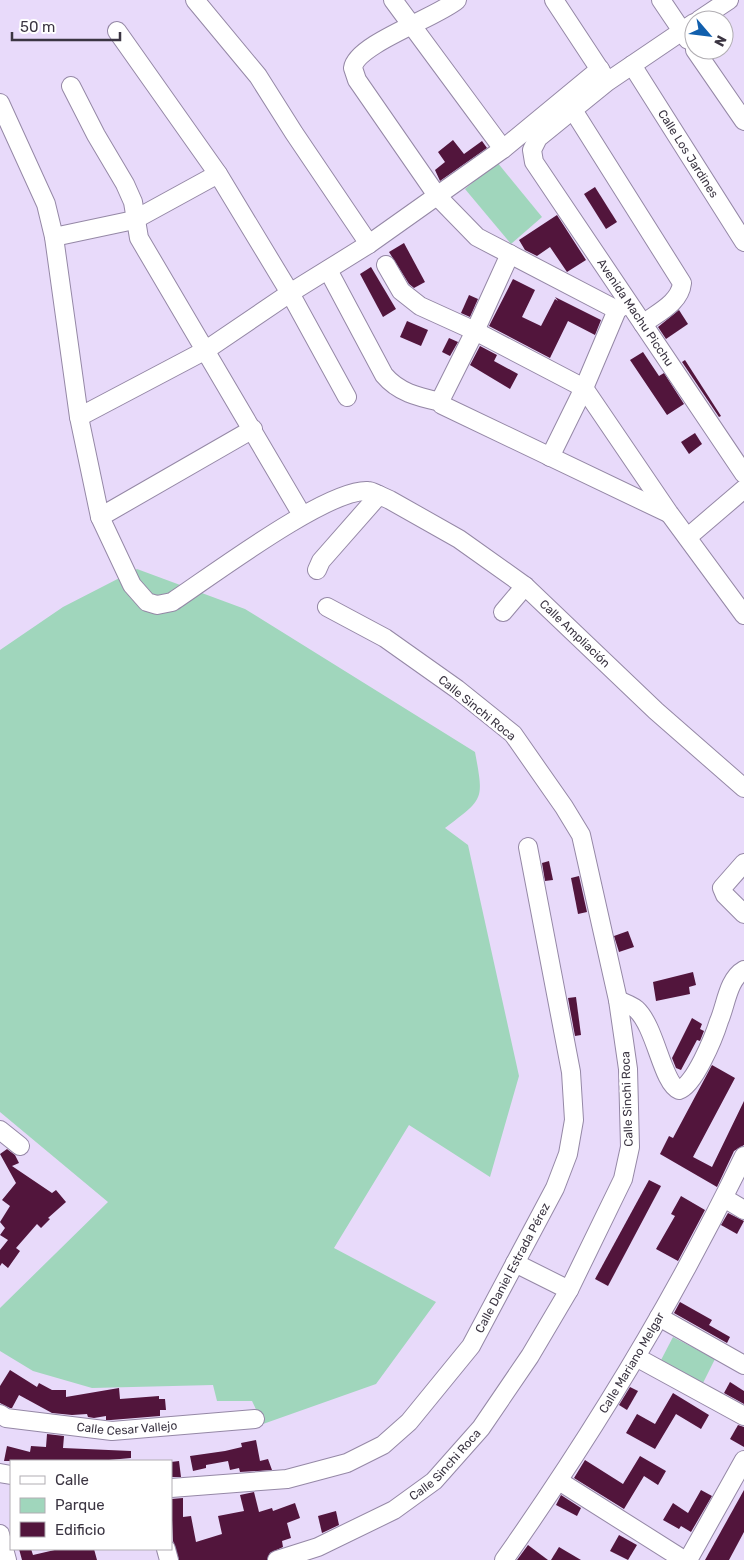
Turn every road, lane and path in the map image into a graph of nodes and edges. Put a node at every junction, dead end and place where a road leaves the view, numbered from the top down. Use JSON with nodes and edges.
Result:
{"nodes":[{"id":1,"x":195,"y":0,"type":"edge"},
{"id":2,"x":393,"y":0,"type":"edge"},
{"id":3,"x":554,"y":0,"type":"edge"},
{"id":4,"x":661,"y":0,"type":"edge"},
{"id":5,"x":729,"y":0,"type":"edge"},
{"id":6,"x":455,"y":1,"type":"edge"},
{"id":7,"x":714,"y":10,"type":"edge"},
{"id":8,"x":684,"y":23,"type":"edge"},
{"id":9,"x":411,"y":25,"type":"junction"},
{"id":10,"x":684,"y":30,"type":"edge"},
{"id":11,"x":117,"y":31,"type":"dead end"},
{"id":12,"x":702,"y":60,"type":"edge"},
{"id":13,"x":632,"y":65,"type":"junction"},
{"id":14,"x":604,"y":76,"type":"junction"},
{"id":15,"x":71,"y":86,"type":"dead end"},
{"id":16,"x":0,"y":103,"type":"edge"},
{"id":17,"x":573,"y":110,"type":"junction"},
{"id":18,"x":744,"y":121,"type":"edge"},
{"id":19,"x":503,"y":149,"type":"junction"},
{"id":20,"x":218,"y":174,"type":"junction"},
{"id":21,"x":438,"y":197,"type":"junction"},
{"id":22,"x":134,"y":220,"type":"junction"},
{"id":23,"x":54,"y":237,"type":"junction"},
{"id":24,"x":744,"y":242,"type":"edge"},
{"id":25,"x":369,"y":244,"type":"junction"},
{"id":26,"x":510,"y":254,"type":"junction"},
{"id":27,"x":386,"y":265,"type":"dead end"},
{"id":28,"x":328,"y":270,"type":"junction"},
{"id":29,"x":290,"y":292,"type":"junction"},
{"id":30,"x":623,"y":306,"type":"junction"},
{"id":31,"x":643,"y":324,"type":"junction"},
{"id":32,"x":476,"y":331,"type":"junction"},
{"id":33,"x":206,"y":350,"type":"junction"},
{"id":34,"x":584,"y":388,"type":"junction"},
{"id":35,"x":347,"y":397,"type":"dead end"},
{"id":36,"x":441,"y":402,"type":"junction"},
{"id":37,"x":79,"y":417,"type":"junction"},
{"id":38,"x":253,"y":430,"type":"junction"},
{"id":39,"x":550,"y":457,"type":"junction"},
{"id":40,"x":744,"y":474,"type":"edge"},
{"id":41,"x":744,"y":489,"type":"edge"},
{"id":42,"x":385,"y":497,"type":"junction"},
{"id":43,"x":669,"y":513,"type":"junction"},
{"id":44,"x":302,"y":515,"type":"junction"},
{"id":45,"x":100,"y":517,"type":"junction"},
{"id":46,"x":688,"y":537,"type":"junction"},
{"id":47,"x":317,"y":570,"type":"dead end"},
{"id":48,"x":525,"y":586,"type":"junction"},
{"id":49,"x":328,"y":607,"type":"dead end"},
{"id":50,"x":503,"y":612,"type":"dead end"},
{"id":51,"x":744,"y":615,"type":"edge"},
{"id":52,"x":744,"y":788,"type":"edge"},
{"id":53,"x":528,"y":847,"type":"dead end"},
{"id":54,"x":744,"y":863,"type":"edge"},
{"id":55,"x":744,"y":914,"type":"edge"},
{"id":56,"x":744,"y":970,"type":"edge"},
{"id":57,"x":618,"y":1000,"type":"junction"},
{"id":58,"x":0,"y":1130,"type":"edge"},
{"id":59,"x":20,"y":1146,"type":"dead end"},
{"id":60,"x":744,"y":1156,"type":"edge"},
{"id":61,"x":724,"y":1198,"type":"junction"},
{"id":62,"x":744,"y":1210,"type":"edge"},
{"id":63,"x":516,"y":1263,"type":"junction"},
{"id":64,"x":568,"y":1290,"type":"junction"},
{"id":65,"x":659,"y":1317,"type":"junction"},
{"id":66,"x":636,"y":1357,"type":"junction"},
{"id":67,"x":744,"y":1365,"type":"edge"},
{"id":68,"x":0,"y":1414,"type":"edge"},
{"id":69,"x":744,"y":1416,"type":"edge"},
{"id":70,"x":255,"y":1419,"type":"dead end"},
{"id":71,"x":744,"y":1460,"type":"edge"},
{"id":72,"x":559,"y":1481,"type":"junction"},
{"id":73,"x":172,"y":1488,"type":"edge"},
{"id":74,"x":0,"y":1534,"type":"edge"},
{"id":75,"x":321,"y":1554,"type":"edge"},
{"id":76,"x":7,"y":1560,"type":"edge"},
{"id":77,"x":277,"y":1560,"type":"edge"},
{"id":78,"x":504,"y":1560,"type":"edge"},
{"id":79,"x":686,"y":1560,"type":"edge"}],
"edges":[{"from":1,"to":25,"type":"street"},
{"from":2,"to":9,"type":"street"},
{"from":3,"to":14,"type":"street"},
{"from":4,"to":8,"type":"street"},
{"from":5,"to":7,"type":"street"},
{"from":6,"to":9,"type":"street"},
{"from":9,"to":19,"type":"street"},
{"from":9,"to":21,"type":"street"},
{"from":10,"to":13,"type":"street"},
{"from":11,"to":20,"type":"street"},
{"from":12,"to":18,"type":"street"},
{"from":13,"to":14,"type":"street"},
{"from":13,"to":24,"type":"street","name":"Calle Los Jardines"},
{"from":14,"to":17,"type":"street"},
{"from":14,"to":19,"type":"street"},
{"from":15,"to":22,"type":"street"},
{"from":16,"to":23,"type":"street"},
{"from":17,"to":30,"type":"street","name":"Avenida Machu Picchu"},
{"from":17,"to":31,"type":"street"},
{"from":19,"to":21,"type":"street"},
{"from":20,"to":22,"type":"street"},
{"from":20,"to":29,"type":"street"},
{"from":21,"to":25,"type":"street"},
{"from":21,"to":26,"type":"street"},
{"from":22,"to":23,"type":"street"},
{"from":22,"to":33,"type":"street"},
{"from":23,"to":37,"type":"street"},
{"from":25,"to":28,"type":"street"},
{"from":26,"to":30,"type":"street"},
{"from":26,"to":32,"type":"street"},
{"from":27,"to":32,"type":"street"},
{"from":28,"to":29,"type":"street"},
{"from":28,"to":36,"type":"street"},
{"from":29,"to":33,"type":"street"},
{"from":29,"to":35,"type":"street"},
{"from":30,"to":31,"type":"street","name":"Avenida Machu Picchu"},
{"from":30,"to":34,"type":"street"},
{"from":31,"to":40,"type":"street","name":"Avenida Machu Picchu"},
{"from":32,"to":34,"type":"street"},
{"from":32,"to":36,"type":"street"},
{"from":33,"to":37,"type":"street"},
{"from":33,"to":38,"type":"street"},
{"from":34,"to":39,"type":"street"},
{"from":34,"to":43,"type":"street"},
{"from":36,"to":39,"type":"street"},
{"from":37,"to":45,"type":"street"},
{"from":38,"to":44,"type":"street"},
{"from":38,"to":45,"type":"street"},
{"from":39,"to":43,"type":"street"},
{"from":41,"to":46,"type":"street"},
{"from":42,"to":44,"type":"street"},
{"from":42,"to":47,"type":"street"},
{"from":42,"to":48,"type":"street","name":"Calle Ampliación"},
{"from":43,"to":46,"type":"street"},
{"from":44,"to":45,"type":"street"},
{"from":46,"to":51,"type":"street"},
{"from":48,"to":50,"type":"street"},
{"from":48,"to":52,"type":"street","name":"Calle Ampliación"},
{"from":49,"to":57,"type":"street","name":"Calle Sinchi Roca"},
{"from":53,"to":63,"type":"street","name":"Calle Daniel Estrada Pérez"},
{"from":54,"to":55,"type":"street"},
{"from":56,"to":57,"type":"street"},
{"from":57,"to":64,"type":"street","name":"Calle Sinchi Roca"},
{"from":58,"to":59,"type":"street"},
{"from":60,"to":61,"type":"street","name":"Calle Mariano Melgar"},
{"from":61,"to":62,"type":"street"},
{"from":61,"to":65,"type":"street","name":"Calle Mariano Melgar"},
{"from":63,"to":64,"type":"street"},
{"from":63,"to":73,"type":"street","name":"Calle Daniel Estrada Pérez"},
{"from":64,"to":75,"type":"street","name":"Calle Sinchi Roca"},
{"from":65,"to":66,"type":"street","name":"Calle Mariano Melgar"},
{"from":65,"to":67,"type":"street"},
{"from":66,"to":69,"type":"street"},
{"from":66,"to":72,"type":"street","name":"Calle Mariano Melgar"},
{"from":68,"to":70,"type":"street","name":"Calle Cesar Vallejo"},
{"from":71,"to":79,"type":"street"},
{"from":72,"to":78,"type":"street","name":"Calle Mariano Melgar"},
{"from":72,"to":79,"type":"street"},
{"from":74,"to":76,"type":"street"},
{"from":75,"to":77,"type":"street","name":"Calle Sinchi Roca"}]}
